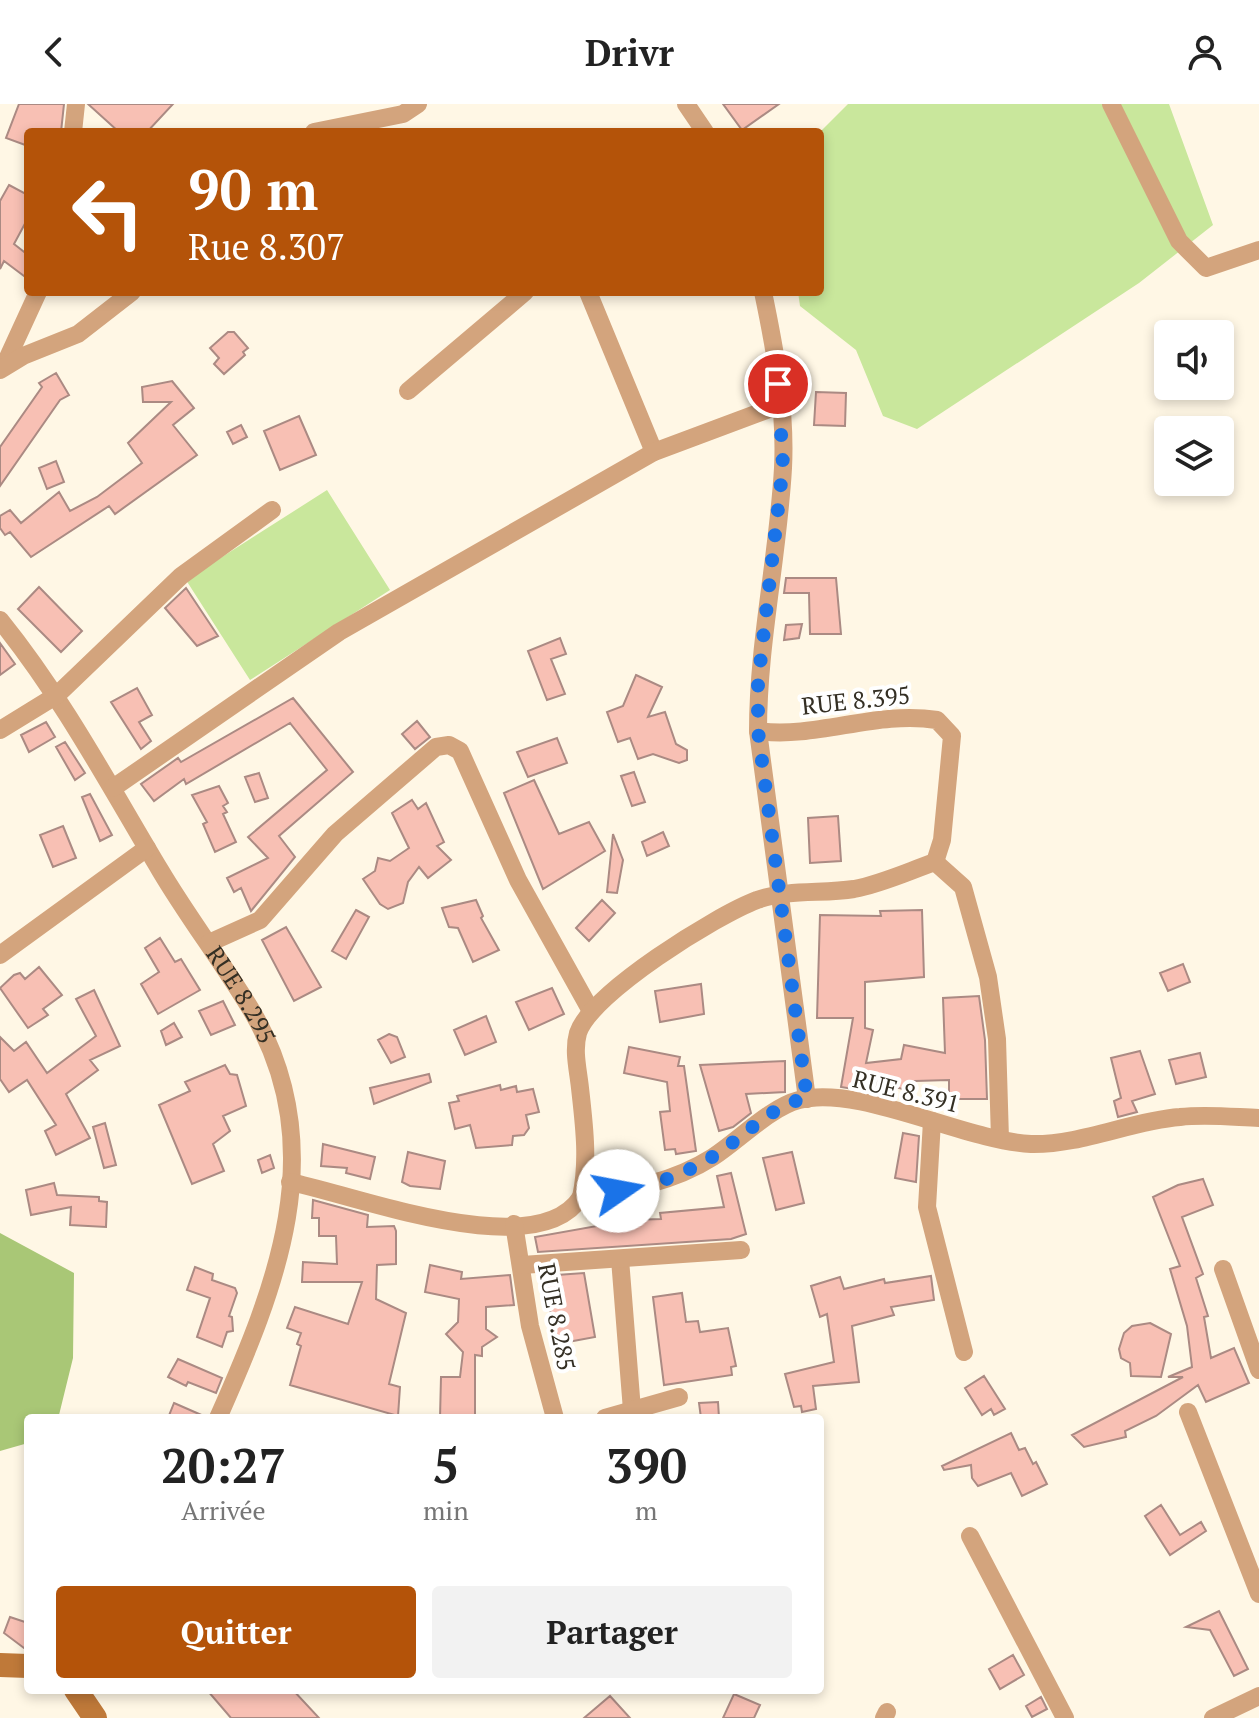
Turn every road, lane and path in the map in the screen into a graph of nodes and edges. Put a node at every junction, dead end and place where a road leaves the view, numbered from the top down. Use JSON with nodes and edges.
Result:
{"nodes":[{"id":1,"x":76,"y":104,"type":"edge"},
{"id":2,"x":418,"y":104,"type":"edge"},
{"id":3,"x":686,"y":104,"type":"edge"},
{"id":4,"x":1111,"y":104,"type":"edge"},
{"id":5,"x":73,"y":128,"type":"edge"},
{"id":6,"x":334,"y":128,"type":"edge"},
{"id":7,"x":702,"y":128,"type":"edge"},
{"id":8,"x":1259,"y":250,"type":"edge"},
{"id":9,"x":36,"y":296,"type":"edge"},
{"id":10,"x":127,"y":296,"type":"edge"},
{"id":11,"x":520,"y":296,"type":"edge"},
{"id":12,"x":590,"y":296,"type":"edge"},
{"id":13,"x":764,"y":296,"type":"edge"},
{"id":14,"x":2,"y":368,"type":"edge"},
{"id":15,"x":408,"y":391,"type":"dead end"},
{"id":16,"x":780,"y":405,"type":"junction"},
{"id":17,"x":654,"y":452,"type":"junction"},
{"id":18,"x":272,"y":510,"type":"dead end"},
{"id":19,"x":0,"y":620,"type":"edge"},
{"id":20,"x":57,"y":695,"type":"junction"},
{"id":21,"x":0,"y":730,"type":"edge"},
{"id":22,"x":758,"y":731,"type":"junction"},
{"id":23,"x":113,"y":788,"type":"junction"},
{"id":24,"x":147,"y":848,"type":"junction"},
{"id":25,"x":935,"y":862,"type":"junction"},
{"id":26,"x":779,"y":894,"type":"junction"},
{"id":27,"x":209,"y":943,"type":"junction"},
{"id":28,"x":0,"y":955,"type":"edge"},
{"id":29,"x":591,"y":1011,"type":"junction"},
{"id":30,"x":807,"y":1099,"type":"junction"},
{"id":31,"x":1259,"y":1118,"type":"edge"},
{"id":32,"x":932,"y":1121,"type":"junction"},
{"id":33,"x":1000,"y":1139,"type":"junction"},
{"id":34,"x":290,"y":1182,"type":"junction"},
{"id":35,"x":581,"y":1197,"type":"junction"},
{"id":36,"x":514,"y":1224,"type":"junction"},
{"id":37,"x":741,"y":1250,"type":"dead end"},
{"id":38,"x":620,"y":1259,"type":"junction"},
{"id":39,"x":522,"y":1265,"type":"junction"},
{"id":40,"x":1223,"y":1269,"type":"dead end"},
{"id":41,"x":964,"y":1352,"type":"dead end"},
{"id":42,"x":1259,"y":1370,"type":"edge"},
{"id":43,"x":679,"y":1397,"type":"dead end"},
{"id":44,"x":632,"y":1410,"type":"junction"},
{"id":45,"x":1188,"y":1412,"type":"dead end"},
{"id":46,"x":220,"y":1414,"type":"edge"},
{"id":47,"x":554,"y":1414,"type":"edge"},
{"id":48,"x":618,"y":1414,"type":"edge"},
{"id":49,"x":970,"y":1536,"type":"dead end"},
{"id":50,"x":1259,"y":1594,"type":"edge"},
{"id":51,"x":0,"y":1665,"type":"edge"},
{"id":52,"x":24,"y":1666,"type":"edge"},
{"id":53,"x":79,"y":1694,"type":"edge"},
{"id":54,"x":1259,"y":1696,"type":"edge"},
{"id":55,"x":95,"y":1718,"type":"edge"},
{"id":56,"x":1065,"y":1718,"type":"edge"},
{"id":57,"x":1213,"y":1718,"type":"edge"}],
"edges":[{"from":1,"to":5,"type":"street"},
{"from":2,"to":6,"type":"street"},
{"from":3,"to":7,"type":"street"},
{"from":4,"to":8,"type":"street"},
{"from":9,"to":14,"type":"street"},
{"from":10,"to":14,"type":"street"},
{"from":11,"to":15,"type":"street"},
{"from":12,"to":17,"type":"street"},
{"from":13,"to":16,"type":"street"},
{"from":16,"to":17,"type":"street"},
{"from":16,"to":22,"type":"street"},
{"from":17,"to":23,"type":"street"},
{"from":18,"to":20,"type":"street"},
{"from":19,"to":20,"type":"street","name":"RUE 8.295"},
{"from":20,"to":21,"type":"street"},
{"from":20,"to":23,"type":"street","name":"RUE 8.295"},
{"from":22,"to":25,"type":"street","name":"RUE 8.395"},
{"from":22,"to":26,"type":"street"},
{"from":23,"to":24,"type":"street","name":"RUE 8.295"},
{"from":24,"to":27,"type":"street","name":"RUE 8.295"},
{"from":24,"to":28,"type":"street"},
{"from":25,"to":26,"type":"street"},
{"from":25,"to":33,"type":"street"},
{"from":26,"to":29,"type":"street"},
{"from":26,"to":30,"type":"street"},
{"from":27,"to":29,"type":"street"},
{"from":27,"to":34,"type":"street","name":"RUE 8.295"},
{"from":29,"to":35,"type":"street"},
{"from":30,"to":32,"type":"street","name":"RUE 8.391"},
{"from":30,"to":35,"type":"street","name":"RUE 8.391"},
{"from":31,"to":33,"type":"street","name":"RUE 8.391"},
{"from":32,"to":33,"type":"street","name":"RUE 8.391"},
{"from":32,"to":41,"type":"street"},
{"from":34,"to":36,"type":"street","name":"RUE 8.391"},
{"from":34,"to":46,"type":"street","name":"RUE 8.295"},
{"from":35,"to":36,"type":"street","name":"RUE 8.391"},
{"from":36,"to":39,"type":"street","name":"RUE 8.285"},
{"from":37,"to":38,"type":"street"},
{"from":38,"to":39,"type":"street"},
{"from":38,"to":44,"type":"street"},
{"from":39,"to":47,"type":"street","name":"RUE 8.285"},
{"from":40,"to":42,"type":"street"},
{"from":43,"to":44,"type":"street"},
{"from":44,"to":48,"type":"street"},
{"from":45,"to":50,"type":"street"},
{"from":49,"to":56,"type":"street"},
{"from":51,"to":52,"type":"street"},
{"from":53,"to":55,"type":"street"},
{"from":54,"to":57,"type":"street"}]}
